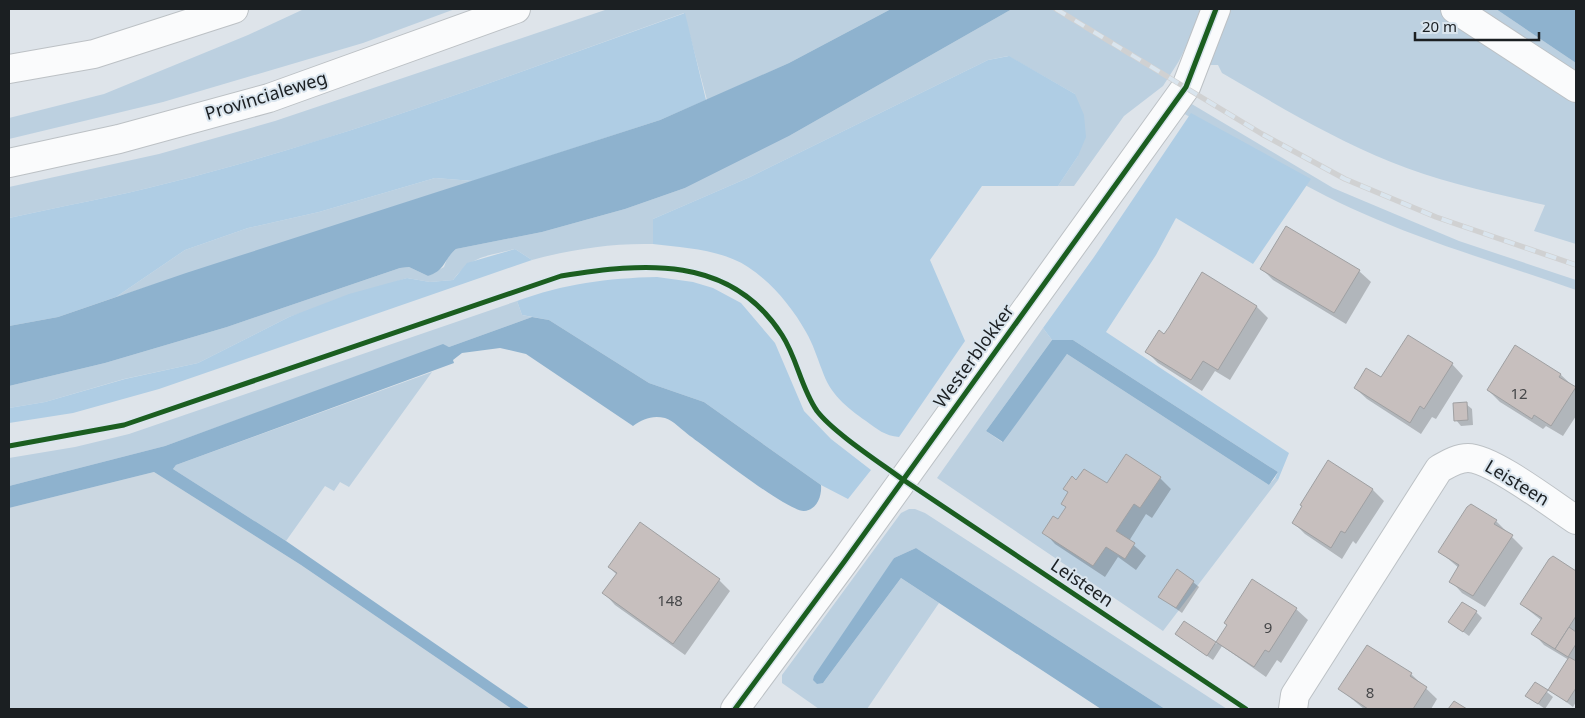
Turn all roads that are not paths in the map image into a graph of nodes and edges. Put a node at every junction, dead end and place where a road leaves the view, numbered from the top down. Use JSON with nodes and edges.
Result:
{"nodes":[{"id":1,"x":234,"y":9,"type":"edge"},
{"id":2,"x":516,"y":9,"type":"edge"},
{"id":3,"x":1216,"y":9,"type":"edge"},
{"id":4,"x":1455,"y":9,"type":"edge"},
{"id":5,"x":9,"y":69,"type":"edge"},
{"id":6,"x":1576,"y":88,"type":"edge"},
{"id":7,"x":9,"y":163,"type":"edge"},
{"id":8,"x":1576,"y":520,"type":"edge"},
{"id":9,"x":735,"y":709,"type":"edge"},
{"id":10,"x":1293,"y":709,"type":"edge"}],
"edges":[{"from":1,"to":5,"type":"street"},
{"from":2,"to":7,"type":"street","name":"Provincialeweg"},
{"from":3,"to":9,"type":"street","name":"Westerblokker"},
{"from":4,"to":6,"type":"street"},
{"from":8,"to":10,"type":"street","name":"Leisteen"}]}
